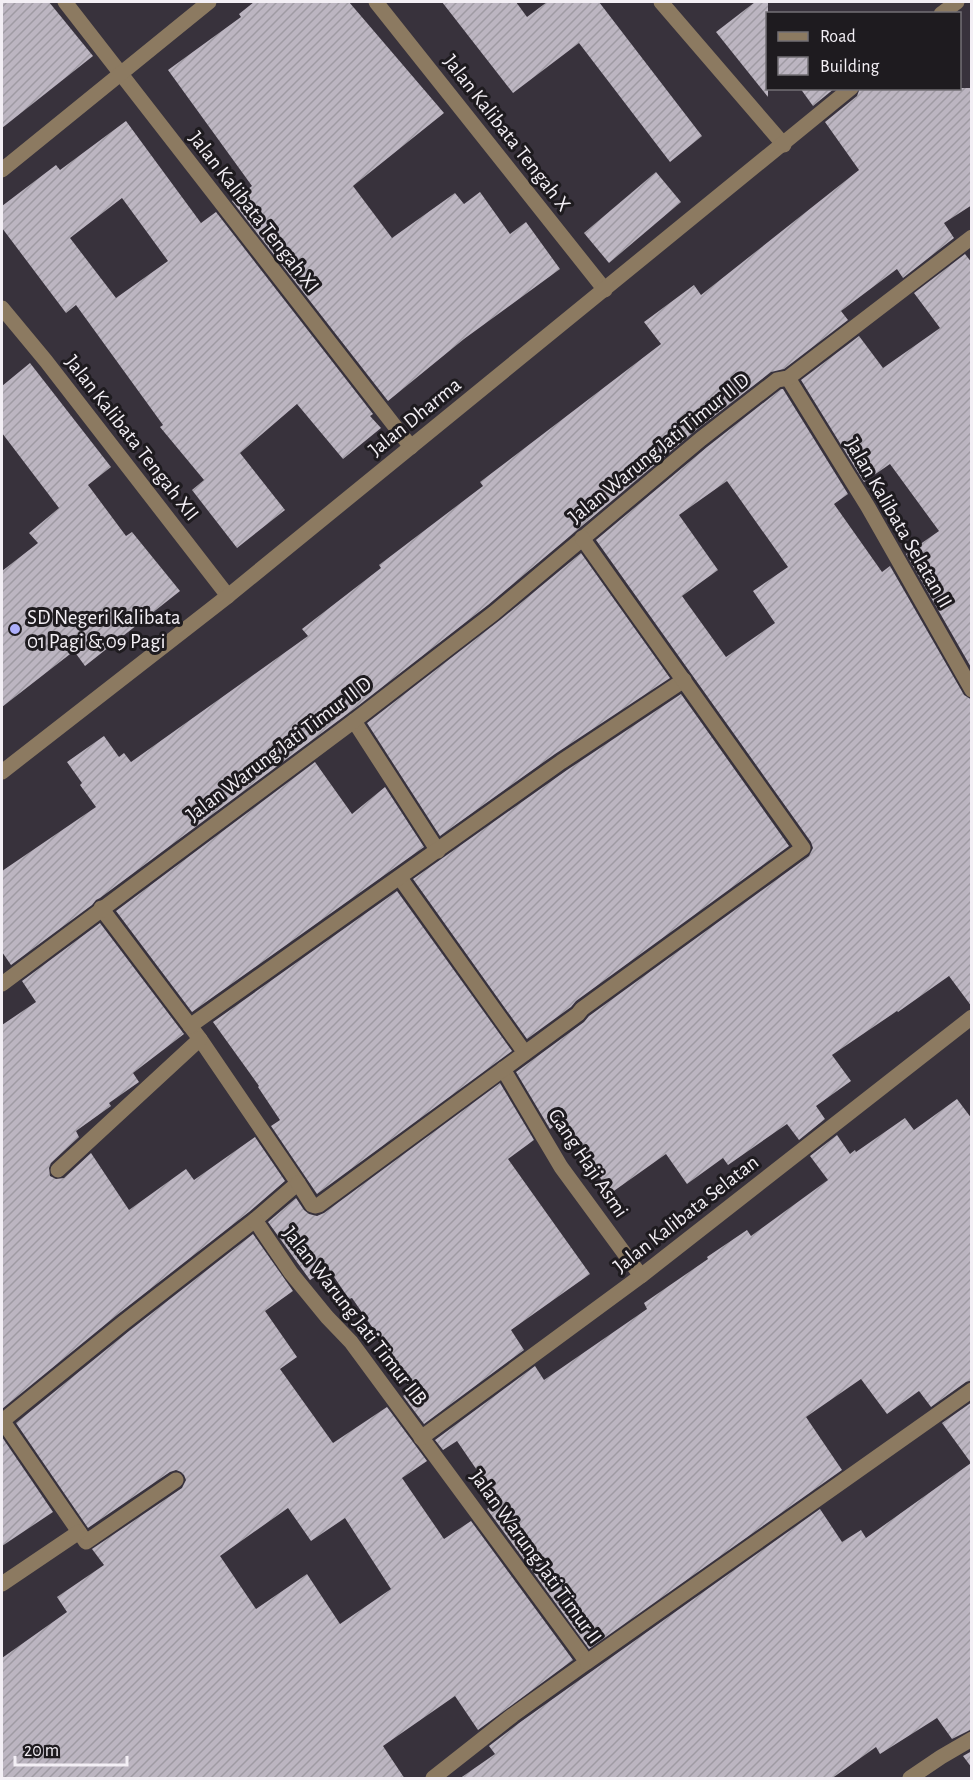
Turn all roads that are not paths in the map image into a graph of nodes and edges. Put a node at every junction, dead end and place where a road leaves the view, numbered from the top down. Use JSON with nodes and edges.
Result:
{"nodes":[{"id":1,"x":65,"y":2,"type":"edge"},
{"id":2,"x":209,"y":2,"type":"edge"},
{"id":3,"x":376,"y":2,"type":"edge"},
{"id":4,"x":661,"y":2,"type":"edge"},
{"id":5,"x":957,"y":2,"type":"edge"},
{"id":6,"x":943,"y":12,"type":"edge"},
{"id":7,"x":120,"y":73,"type":"junction"},
{"id":8,"x":849,"y":90,"type":"edge"},
{"id":9,"x":784,"y":145,"type":"junction"},
{"id":10,"x":2,"y":170,"type":"edge"},
{"id":11,"x":972,"y":237,"type":"edge"},
{"id":12,"x":605,"y":290,"type":"junction"},
{"id":13,"x":2,"y":308,"type":"edge"},
{"id":14,"x":788,"y":378,"type":"junction"},
{"id":15,"x":411,"y":447,"type":"junction"},
{"id":16,"x":582,"y":538,"type":"junction"},
{"id":17,"x":228,"y":596,"type":"junction"},
{"id":18,"x":684,"y":680,"type":"junction"},
{"id":19,"x":972,"y":690,"type":"edge"},
{"id":20,"x":354,"y":721,"type":"junction"},
{"id":21,"x":2,"y":772,"type":"edge"},
{"id":22,"x":438,"y":851,"type":"junction"},
{"id":23,"x":400,"y":878,"type":"junction"},
{"id":24,"x":101,"y":908,"type":"junction"},
{"id":25,"x":2,"y":984,"type":"edge"},
{"id":26,"x":972,"y":1017,"type":"edge"},
{"id":27,"x":190,"y":1026,"type":"junction"},
{"id":28,"x":200,"y":1039,"type":"junction"},
{"id":29,"x":525,"y":1053,"type":"junction"},
{"id":30,"x":503,"y":1070,"type":"junction"},
{"id":31,"x":58,"y":1170,"type":"dead end"},
{"id":32,"x":298,"y":1183,"type":"junction"},
{"id":33,"x":255,"y":1220,"type":"junction"},
{"id":34,"x":641,"y":1276,"type":"junction"},
{"id":35,"x":972,"y":1390,"type":"edge"},
{"id":36,"x":421,"y":1438,"type":"junction"},
{"id":37,"x":176,"y":1480,"type":"dead end"},
{"id":38,"x":82,"y":1537,"type":"junction"},
{"id":39,"x":2,"y":1584,"type":"edge"},
{"id":40,"x":587,"y":1662,"type":"junction"},
{"id":41,"x":972,"y":1739,"type":"edge"},
{"id":42,"x":433,"y":1779,"type":"edge"},
{"id":43,"x":910,"y":1779,"type":"edge"}],
"edges":[{"from":1,"to":7,"type":"street","name":"Jalan Kalibata Tengah XI"},
{"from":2,"to":7,"type":"street"},
{"from":3,"to":12,"type":"street","name":"Jalan Kalibata Tengah X"},
{"from":4,"to":9,"type":"street"},
{"from":5,"to":6,"type":"street"},
{"from":7,"to":10,"type":"street"},
{"from":7,"to":15,"type":"street","name":"Jalan Kalibata Tengah XI"},
{"from":8,"to":9,"type":"street","name":"Jalan Dharma"},
{"from":9,"to":12,"type":"street","name":"Jalan Dharma"},
{"from":11,"to":14,"type":"street","name":"Jalan Warung Jati Timur II D"},
{"from":12,"to":15,"type":"street","name":"Jalan Dharma"},
{"from":13,"to":17,"type":"street","name":"Jalan Kalibata Tengah XII"},
{"from":14,"to":16,"type":"street","name":"Jalan Warung Jati Timur II D"},
{"from":14,"to":19,"type":"street","name":"Jalan Kalibata Selatan II"},
{"from":15,"to":17,"type":"street","name":"Jalan Dharma"},
{"from":16,"to":18,"type":"street"},
{"from":16,"to":20,"type":"street","name":"Jalan Warung Jati Timur II D"},
{"from":17,"to":21,"type":"street","name":"Jalan Dharma"},
{"from":18,"to":22,"type":"street"},
{"from":18,"to":29,"type":"street"},
{"from":20,"to":22,"type":"street"},
{"from":20,"to":24,"type":"street","name":"Jalan Warung Jati Timur II D"},
{"from":22,"to":23,"type":"street"},
{"from":23,"to":27,"type":"street"},
{"from":23,"to":29,"type":"street"},
{"from":24,"to":25,"type":"street","name":"Jalan Warung Jati Timur II D"},
{"from":24,"to":27,"type":"street"},
{"from":26,"to":34,"type":"street","name":"Jalan Kalibata Selatan"},
{"from":27,"to":28,"type":"street"},
{"from":28,"to":31,"type":"street"},
{"from":28,"to":32,"type":"street"},
{"from":29,"to":30,"type":"street"},
{"from":30,"to":32,"type":"street"},
{"from":30,"to":34,"type":"street","name":"Gang Haji Asmi"},
{"from":32,"to":33,"type":"street"},
{"from":33,"to":36,"type":"street","name":"Jalan Warung Jati Timur IIB"},
{"from":33,"to":38,"type":"street"},
{"from":34,"to":36,"type":"street","name":"Jalan Kalibata Selatan"},
{"from":35,"to":40,"type":"street"},
{"from":36,"to":40,"type":"street","name":"Jalan Warung Jati Timur II"},
{"from":37,"to":38,"type":"street"},
{"from":38,"to":39,"type":"street"},
{"from":40,"to":42,"type":"street","name":"Jalan Warung Jati Timur II"},
{"from":41,"to":43,"type":"street"}]}
